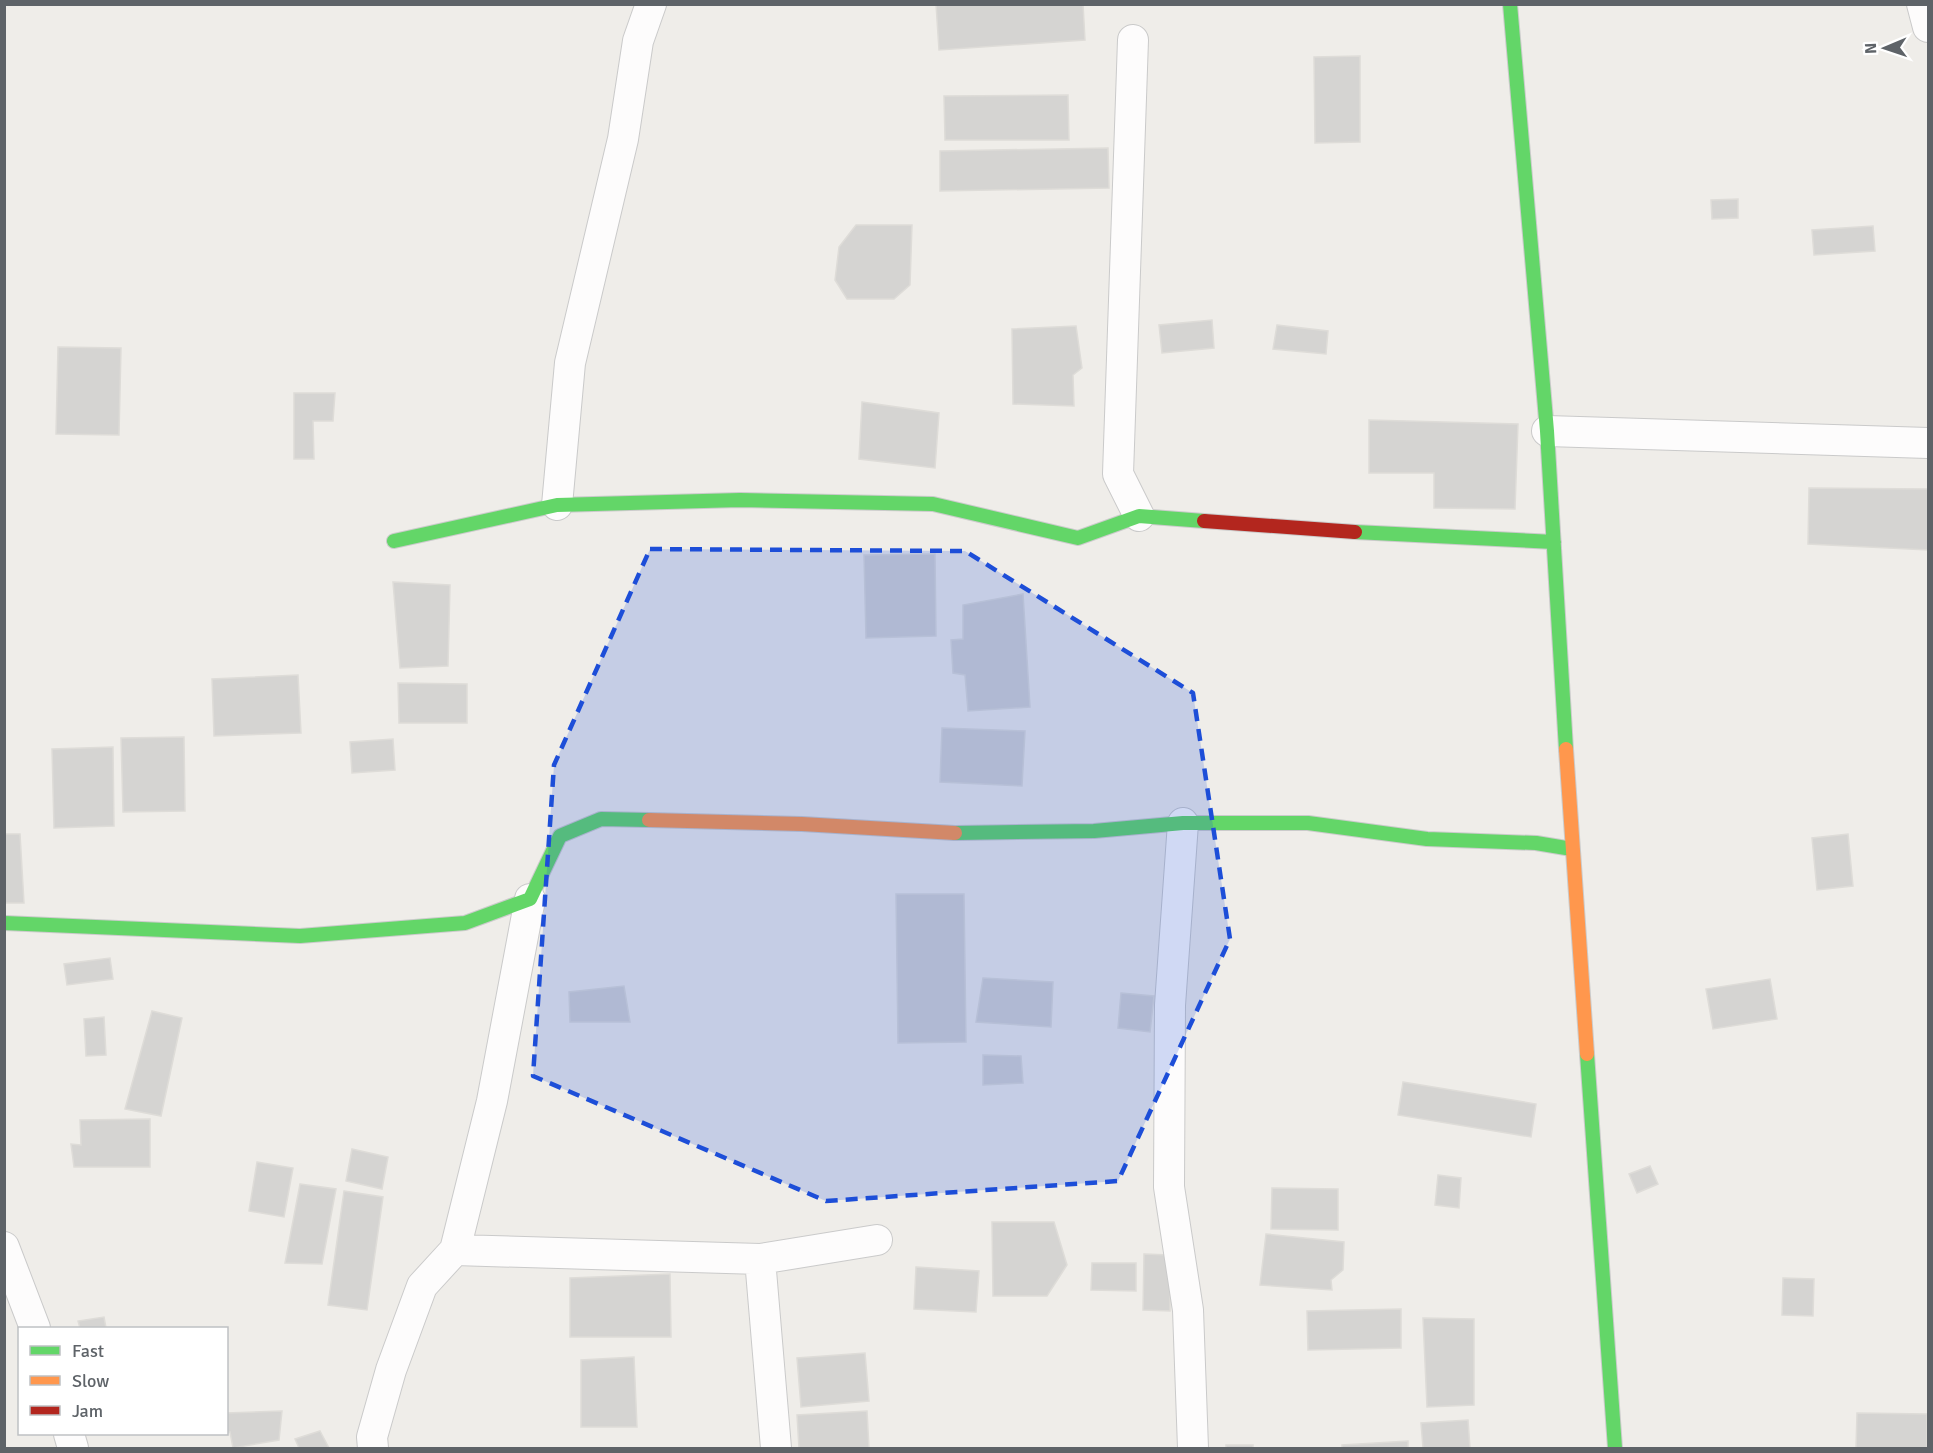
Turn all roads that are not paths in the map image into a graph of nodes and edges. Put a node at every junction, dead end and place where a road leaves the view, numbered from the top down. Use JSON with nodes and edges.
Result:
{"nodes":[{"id":1,"x":651,"y":4,"type":"edge"},
{"id":2,"x":1510,"y":4,"type":"edge"},
{"id":3,"x":1922,"y":4,"type":"edge"},
{"id":4,"x":1929,"y":27,"type":"edge"},
{"id":5,"x":1133,"y":40,"type":"dead end"},
{"id":6,"x":1547,"y":432,"type":"junction"},
{"id":7,"x":1929,"y":443,"type":"edge"},
{"id":8,"x":557,"y":505,"type":"junction"},
{"id":9,"x":1139,"y":516,"type":"junction"},
{"id":10,"x":393,"y":540,"type":"dead end"},
{"id":11,"x":1554,"y":542,"type":"junction"},
{"id":12,"x":1183,"y":823,"type":"junction"},
{"id":13,"x":1572,"y":849,"type":"junction"},
{"id":14,"x":530,"y":899,"type":"junction"},
{"id":15,"x":4,"y":923,"type":"edge"},
{"id":16,"x":877,"y":1240,"type":"dead end"},
{"id":17,"x":4,"y":1247,"type":"edge"},
{"id":18,"x":455,"y":1250,"type":"junction"},
{"id":19,"x":760,"y":1259,"type":"junction"},
{"id":20,"x":34,"y":1327,"type":"edge"},
{"id":21,"x":373,"y":1449,"type":"edge"},
{"id":22,"x":776,"y":1449,"type":"edge"},
{"id":23,"x":1193,"y":1449,"type":"edge"},
{"id":24,"x":1615,"y":1449,"type":"edge"}],
"edges":[{"from":1,"to":8,"type":"street"},
{"from":2,"to":6,"type":"street"},
{"from":3,"to":4,"type":"street"},
{"from":5,"to":9,"type":"street"},
{"from":6,"to":7,"type":"street"},
{"from":6,"to":11,"type":"street"},
{"from":8,"to":9,"type":"street"},
{"from":8,"to":10,"type":"street"},
{"from":9,"to":11,"type":"street"},
{"from":11,"to":13,"type":"street"},
{"from":12,"to":13,"type":"street"},
{"from":12,"to":14,"type":"street"},
{"from":12,"to":23,"type":"street"},
{"from":13,"to":24,"type":"street"},
{"from":14,"to":15,"type":"street"},
{"from":14,"to":18,"type":"street"},
{"from":16,"to":19,"type":"street"},
{"from":17,"to":20,"type":"street"},
{"from":18,"to":19,"type":"street"},
{"from":18,"to":21,"type":"street"},
{"from":19,"to":22,"type":"street"}]}
